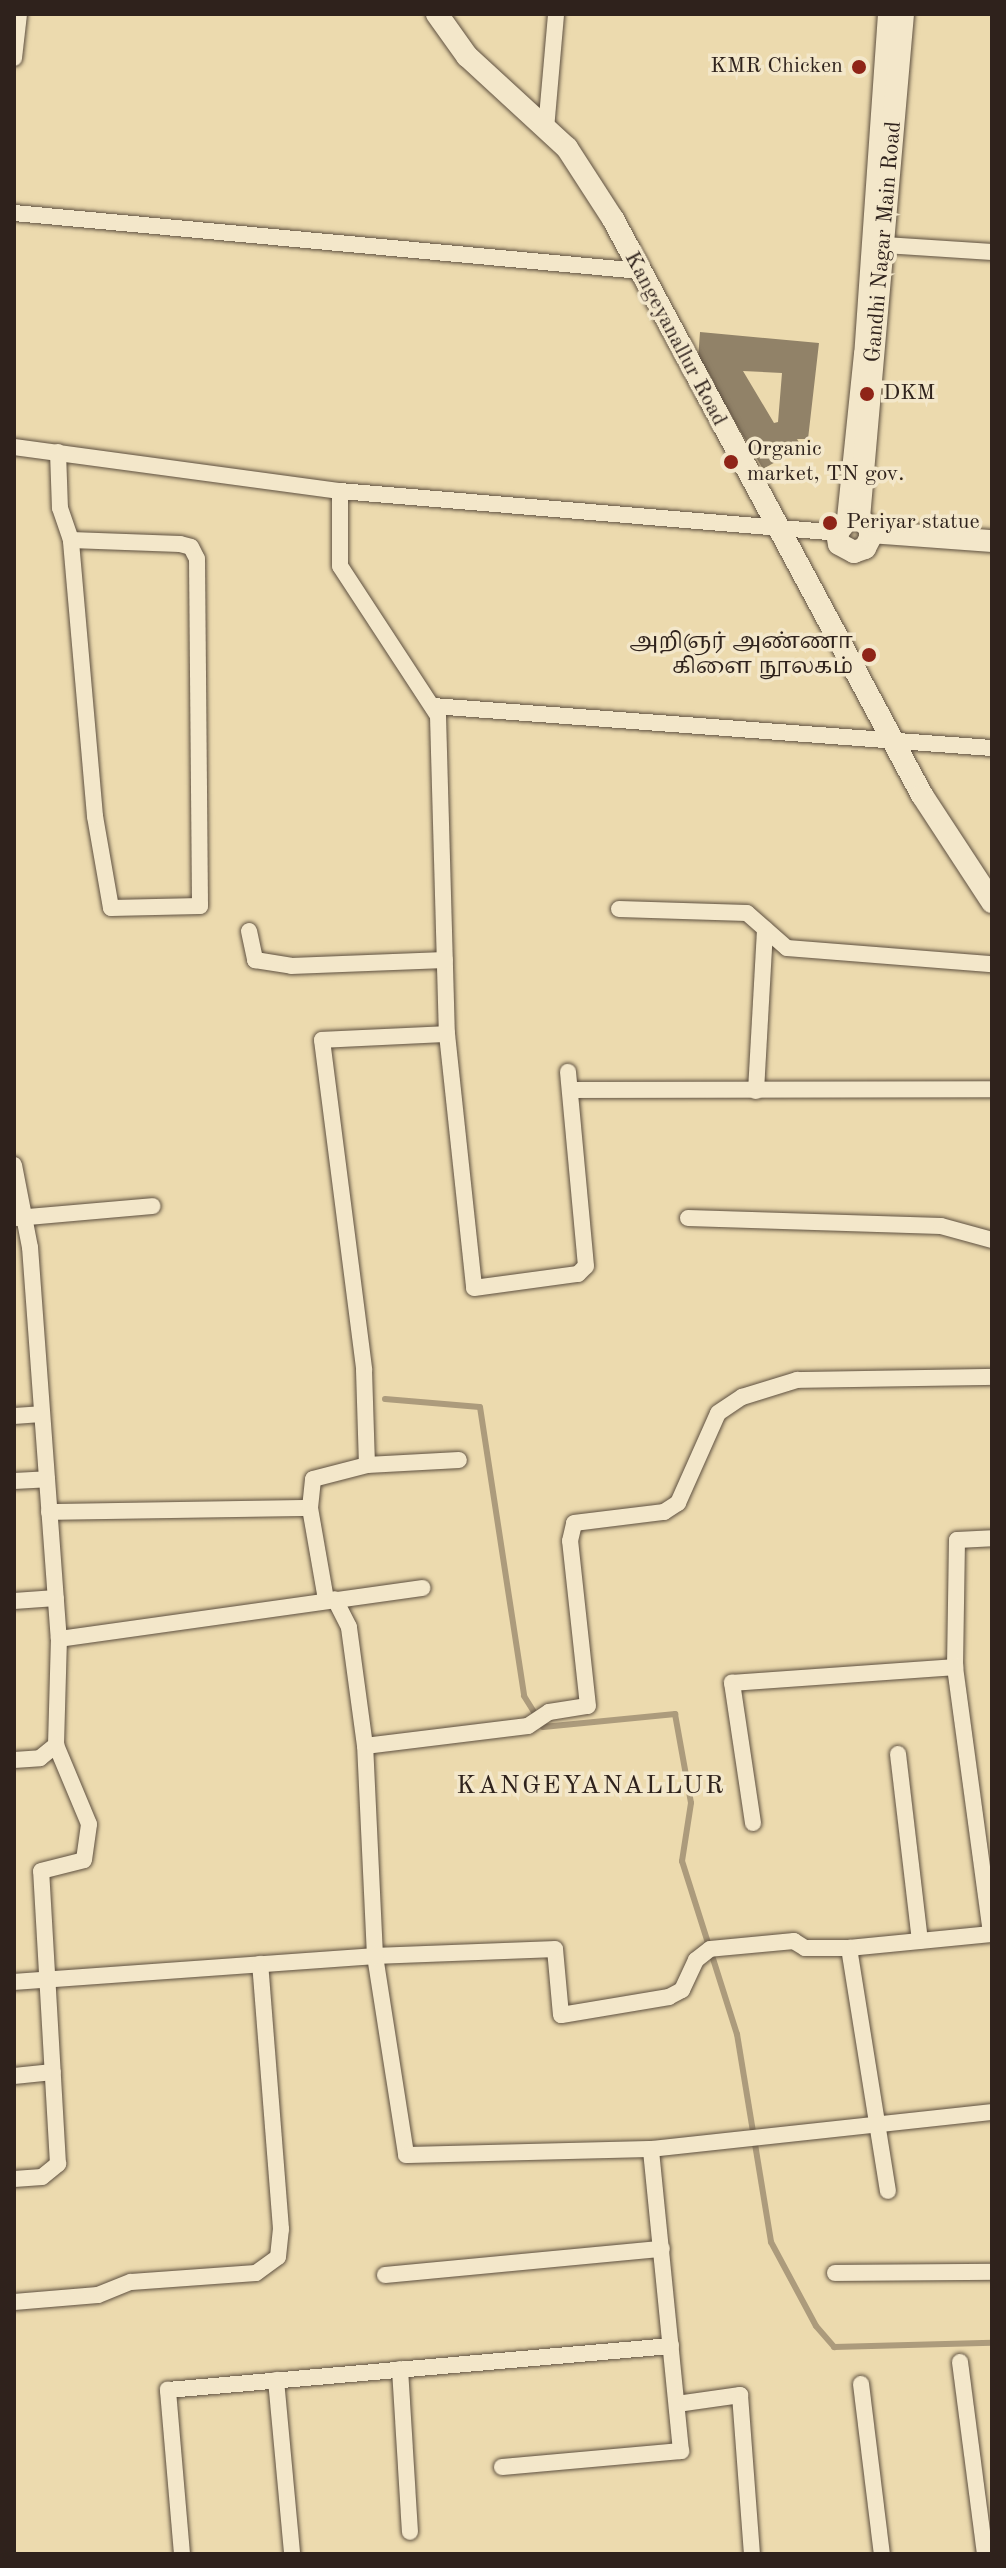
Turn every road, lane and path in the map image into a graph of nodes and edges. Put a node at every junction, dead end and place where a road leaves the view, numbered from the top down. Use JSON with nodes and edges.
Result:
{"nodes":[{"id":1,"x":19,"y":14,"type":"edge"},
{"id":2,"x":437,"y":14,"type":"edge"},
{"id":3,"x":556,"y":14,"type":"edge"},
{"id":4,"x":889,"y":14,"type":"edge"},
{"id":5,"x":903,"y":14,"type":"edge"},
{"id":6,"x":14,"y":58,"type":"edge"},
{"id":7,"x":546,"y":129,"type":"junction"},
{"id":8,"x":14,"y":213,"type":"edge"},
{"id":9,"x":885,"y":245,"type":"junction"},
{"id":10,"x":992,"y":252,"type":"edge"},
{"id":11,"x":640,"y":271,"type":"junction"},
{"id":12,"x":16,"y":448,"type":"edge"},
{"id":13,"x":58,"y":452,"type":"junction"},
{"id":14,"x":340,"y":491,"type":"junction"},
{"id":15,"x":774,"y":524,"type":"junction"},
{"id":16,"x":854,"y":526,"type":"junction"},
{"id":17,"x":71,"y":540,"type":"junction"},
{"id":18,"x":992,"y":541,"type":"edge"},
{"id":19,"x":433,"y":706,"type":"junction"},
{"id":20,"x":892,"y":739,"type":"junction"},
{"id":21,"x":992,"y":748,"type":"edge"},
{"id":22,"x":992,"y":902,"type":"edge"},
{"id":23,"x":619,"y":909,"type":"dead end"},
{"id":24,"x":765,"y":929,"type":"junction"},
{"id":25,"x":249,"y":931,"type":"dead end"},
{"id":26,"x":445,"y":960,"type":"junction"},
{"id":27,"x":992,"y":964,"type":"edge"},
{"id":28,"x":447,"y":1034,"type":"junction"},
{"id":29,"x":568,"y":1072,"type":"dead end"},
{"id":30,"x":992,"y":1089,"type":"edge"},
{"id":31,"x":570,"y":1090,"type":"junction"},
{"id":32,"x":756,"y":1091,"type":"junction"},
{"id":33,"x":14,"y":1169,"type":"edge"},
{"id":34,"x":152,"y":1206,"type":"dead end"},
{"id":35,"x":19,"y":1218,"type":"edge"},
{"id":36,"x":688,"y":1218,"type":"dead end"},
{"id":37,"x":992,"y":1240,"type":"edge"},
{"id":38,"x":992,"y":1377,"type":"edge"},
{"id":39,"x":41,"y":1414,"type":"junction"},
{"id":40,"x":14,"y":1416,"type":"edge"},
{"id":41,"x":459,"y":1460,"type":"dead end"},
{"id":42,"x":367,"y":1465,"type":"junction"},
{"id":43,"x":47,"y":1479,"type":"junction"},
{"id":44,"x":14,"y":1481,"type":"edge"},
{"id":45,"x":310,"y":1508,"type":"junction"},
{"id":46,"x":49,"y":1512,"type":"junction"},
{"id":47,"x":992,"y":1538,"type":"edge"},
{"id":48,"x":422,"y":1588,"type":"dead end"},
{"id":49,"x":56,"y":1598,"type":"junction"},
{"id":50,"x":331,"y":1600,"type":"junction"},
{"id":51,"x":14,"y":1601,"type":"edge"},
{"id":52,"x":59,"y":1639,"type":"junction"},
{"id":53,"x":955,"y":1667,"type":"junction"},
{"id":54,"x":56,"y":1745,"type":"junction"},
{"id":55,"x":365,"y":1746,"type":"junction"},
{"id":56,"x":898,"y":1754,"type":"dead end"},
{"id":57,"x":14,"y":1760,"type":"edge"},
{"id":58,"x":753,"y":1823,"type":"dead end"},
{"id":59,"x":991,"y":1934,"type":"edge"},
{"id":60,"x":920,"y":1941,"type":"junction"},
{"id":61,"x":992,"y":1941,"type":"edge"},
{"id":62,"x":849,"y":1948,"type":"junction"},
{"id":63,"x":375,"y":1956,"type":"junction"},
{"id":64,"x":260,"y":1964,"type":"junction"},
{"id":65,"x":47,"y":1980,"type":"junction"},
{"id":66,"x":14,"y":1982,"type":"edge"},
{"id":67,"x":53,"y":2072,"type":"junction"},
{"id":68,"x":14,"y":2076,"type":"edge"},
{"id":69,"x":992,"y":2112,"type":"edge"},
{"id":70,"x":876,"y":2126,"type":"junction"},
{"id":71,"x":651,"y":2149,"type":"junction"},
{"id":72,"x":14,"y":2179,"type":"edge"},
{"id":73,"x":888,"y":2191,"type":"dead end"},
{"id":74,"x":662,"y":2249,"type":"junction"},
{"id":75,"x":992,"y":2272,"type":"edge"},
{"id":76,"x":835,"y":2273,"type":"dead end"},
{"id":77,"x":385,"y":2275,"type":"dead end"},
{"id":78,"x":14,"y":2302,"type":"edge"},
{"id":79,"x":671,"y":2346,"type":"junction"},
{"id":80,"x":960,"y":2362,"type":"dead end"},
{"id":81,"x":400,"y":2369,"type":"junction"},
{"id":82,"x":276,"y":2380,"type":"junction"},
{"id":83,"x":861,"y":2384,"type":"dead end"},
{"id":84,"x":677,"y":2404,"type":"junction"},
{"id":85,"x":502,"y":2467,"type":"dead end"},
{"id":86,"x":410,"y":2532,"type":"dead end"},
{"id":87,"x":182,"y":2554,"type":"edge"},
{"id":88,"x":292,"y":2554,"type":"edge"},
{"id":89,"x":752,"y":2554,"type":"edge"},
{"id":90,"x":882,"y":2554,"type":"edge"},
{"id":91,"x":985,"y":2554,"type":"edge"}],
"edges":[{"from":1,"to":6,"type":"street"},
{"from":2,"to":7,"type":"main road","name":"Kangeyanallur Road"},
{"from":3,"to":7,"type":"street"},
{"from":4,"to":16,"type":"main road"},
{"from":5,"to":9,"type":"main road","name":"Gandhi Nagar Main Road"},
{"from":7,"to":11,"type":"main road","name":"Kangeyanallur Road"},
{"from":8,"to":11,"type":"street"},
{"from":9,"to":10,"type":"street"},
{"from":9,"to":16,"type":"main road","name":"Gandhi Nagar Main Road"},
{"from":11,"to":15,"type":"main road","name":"Kangeyanallur Road"},
{"from":12,"to":13,"type":"street"},
{"from":13,"to":14,"type":"street"},
{"from":13,"to":17,"type":"street"},
{"from":14,"to":15,"type":"street"},
{"from":14,"to":19,"type":"street"},
{"from":15,"to":16,"type":"street"},
{"from":15,"to":20,"type":"main road","name":"Kangeyanallur Road"},
{"from":16,"to":18,"type":"main road"},
{"from":17,"to":17,"type":"street"},
{"from":19,"to":20,"type":"street"},
{"from":19,"to":26,"type":"street"},
{"from":20,"to":21,"type":"street"},
{"from":20,"to":22,"type":"main road","name":"Kangeyanallur Road"},
{"from":23,"to":24,"type":"street"},
{"from":24,"to":27,"type":"street"},
{"from":24,"to":32,"type":"street"},
{"from":25,"to":26,"type":"street"},
{"from":26,"to":28,"type":"street"},
{"from":28,"to":31,"type":"street"},
{"from":28,"to":42,"type":"street"},
{"from":29,"to":31,"type":"street"},
{"from":30,"to":32,"type":"street"},
{"from":31,"to":32,"type":"street"},
{"from":33,"to":35,"type":"street"},
{"from":34,"to":35,"type":"street"},
{"from":35,"to":39,"type":"street"},
{"from":36,"to":37,"type":"street"},
{"from":38,"to":55,"type":"street"},
{"from":39,"to":40,"type":"street"},
{"from":39,"to":43,"type":"street"},
{"from":41,"to":42,"type":"street"},
{"from":42,"to":45,"type":"street"},
{"from":43,"to":44,"type":"street"},
{"from":43,"to":46,"type":"street"},
{"from":45,"to":46,"type":"street"},
{"from":45,"to":50,"type":"street"},
{"from":46,"to":49,"type":"street"},
{"from":47,"to":53,"type":"street"},
{"from":48,"to":50,"type":"street"},
{"from":49,"to":51,"type":"street"},
{"from":49,"to":52,"type":"street"},
{"from":50,"to":52,"type":"street"},
{"from":50,"to":55,"type":"street"},
{"from":52,"to":54,"type":"street"},
{"from":53,"to":58,"type":"street"},
{"from":53,"to":59,"type":"street"},
{"from":54,"to":57,"type":"street"},
{"from":54,"to":65,"type":"street"},
{"from":55,"to":63,"type":"street"},
{"from":56,"to":60,"type":"street"},
{"from":59,"to":60,"type":"street"},
{"from":59,"to":61,"type":"street"},
{"from":60,"to":62,"type":"street"},
{"from":62,"to":63,"type":"street"},
{"from":62,"to":70,"type":"street"},
{"from":63,"to":64,"type":"street"},
{"from":63,"to":71,"type":"street"},
{"from":64,"to":65,"type":"street"},
{"from":64,"to":78,"type":"street"},
{"from":65,"to":66,"type":"street"},
{"from":65,"to":67,"type":"street"},
{"from":67,"to":68,"type":"street"},
{"from":67,"to":72,"type":"street"},
{"from":69,"to":70,"type":"street"},
{"from":70,"to":71,"type":"street"},
{"from":70,"to":73,"type":"street"},
{"from":71,"to":74,"type":"street"},
{"from":74,"to":77,"type":"street"},
{"from":74,"to":79,"type":"street"},
{"from":75,"to":76,"type":"street"},
{"from":79,"to":81,"type":"street"},
{"from":79,"to":84,"type":"street"},
{"from":80,"to":91,"type":"street"},
{"from":81,"to":82,"type":"street"},
{"from":81,"to":86,"type":"street"},
{"from":82,"to":87,"type":"street"},
{"from":82,"to":88,"type":"street"},
{"from":83,"to":90,"type":"street"},
{"from":84,"to":85,"type":"street"},
{"from":84,"to":89,"type":"street"}]}
